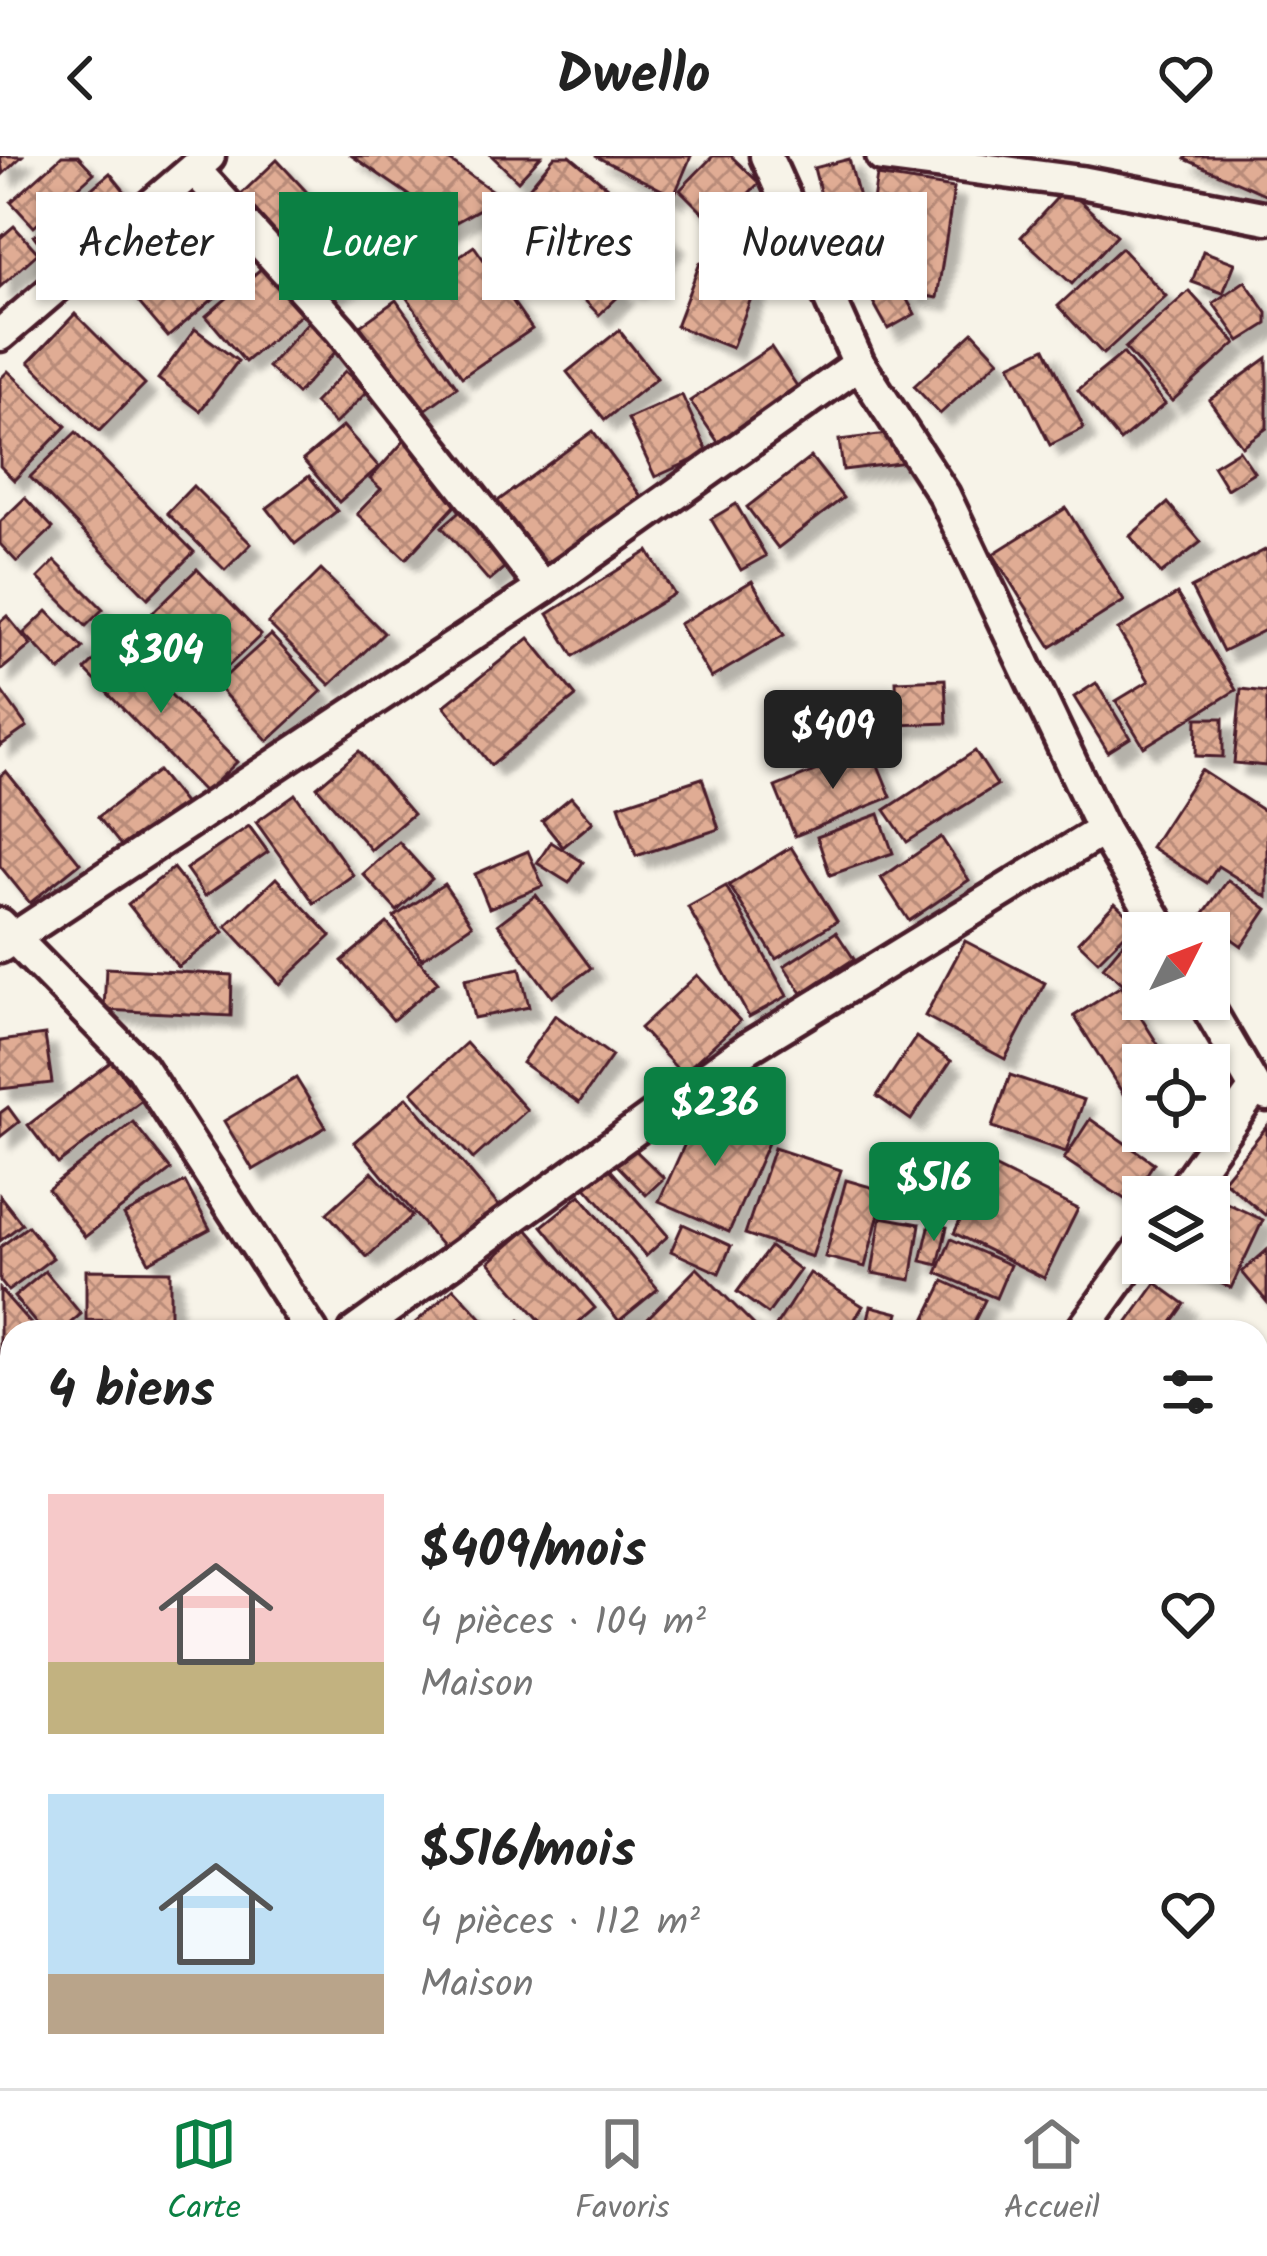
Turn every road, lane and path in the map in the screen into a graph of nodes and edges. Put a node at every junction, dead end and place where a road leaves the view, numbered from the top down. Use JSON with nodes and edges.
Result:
{"nodes":[{"id":1,"x":766,"y":156,"type":"edge"},
{"id":2,"x":882,"y":156,"type":"edge"},
{"id":3,"x":202,"y":162,"type":"edge"},
{"id":4,"x":1267,"y":218,"type":"edge"},
{"id":5,"x":0,"y":335,"type":"edge"},
{"id":6,"x":859,"y":364,"type":"junction"},
{"id":7,"x":543,"y":588,"type":"junction"},
{"id":8,"x":1103,"y":830,"type":"junction"},
{"id":9,"x":1152,"y":912,"type":"edge"},
{"id":10,"x":4,"y":936,"type":"edge"},
{"id":11,"x":1216,"y":1020,"type":"edge"},
{"id":12,"x":1261,"y":1092,"type":"edge"},
{"id":13,"x":1195,"y":1176,"type":"edge"},
{"id":14,"x":1122,"y":1276,"type":"edge"},
{"id":15,"x":304,"y":1320,"type":"edge"},
{"id":16,"x":372,"y":1320,"type":"edge"},
{"id":17,"x":1091,"y":1320,"type":"edge"}],
"edges":[{"from":1,"to":6,"type":"street"},
{"from":2,"to":4,"type":"street"},
{"from":3,"to":5,"type":"street"},
{"from":3,"to":7,"type":"street"},
{"from":6,"to":7,"type":"street"},
{"from":6,"to":8,"type":"street"},
{"from":7,"to":10,"type":"street"},
{"from":8,"to":9,"type":"street"},
{"from":8,"to":16,"type":"street"},
{"from":10,"to":15,"type":"street"},
{"from":11,"to":12,"type":"street"},
{"from":12,"to":13,"type":"street"},
{"from":14,"to":17,"type":"street"}]}
